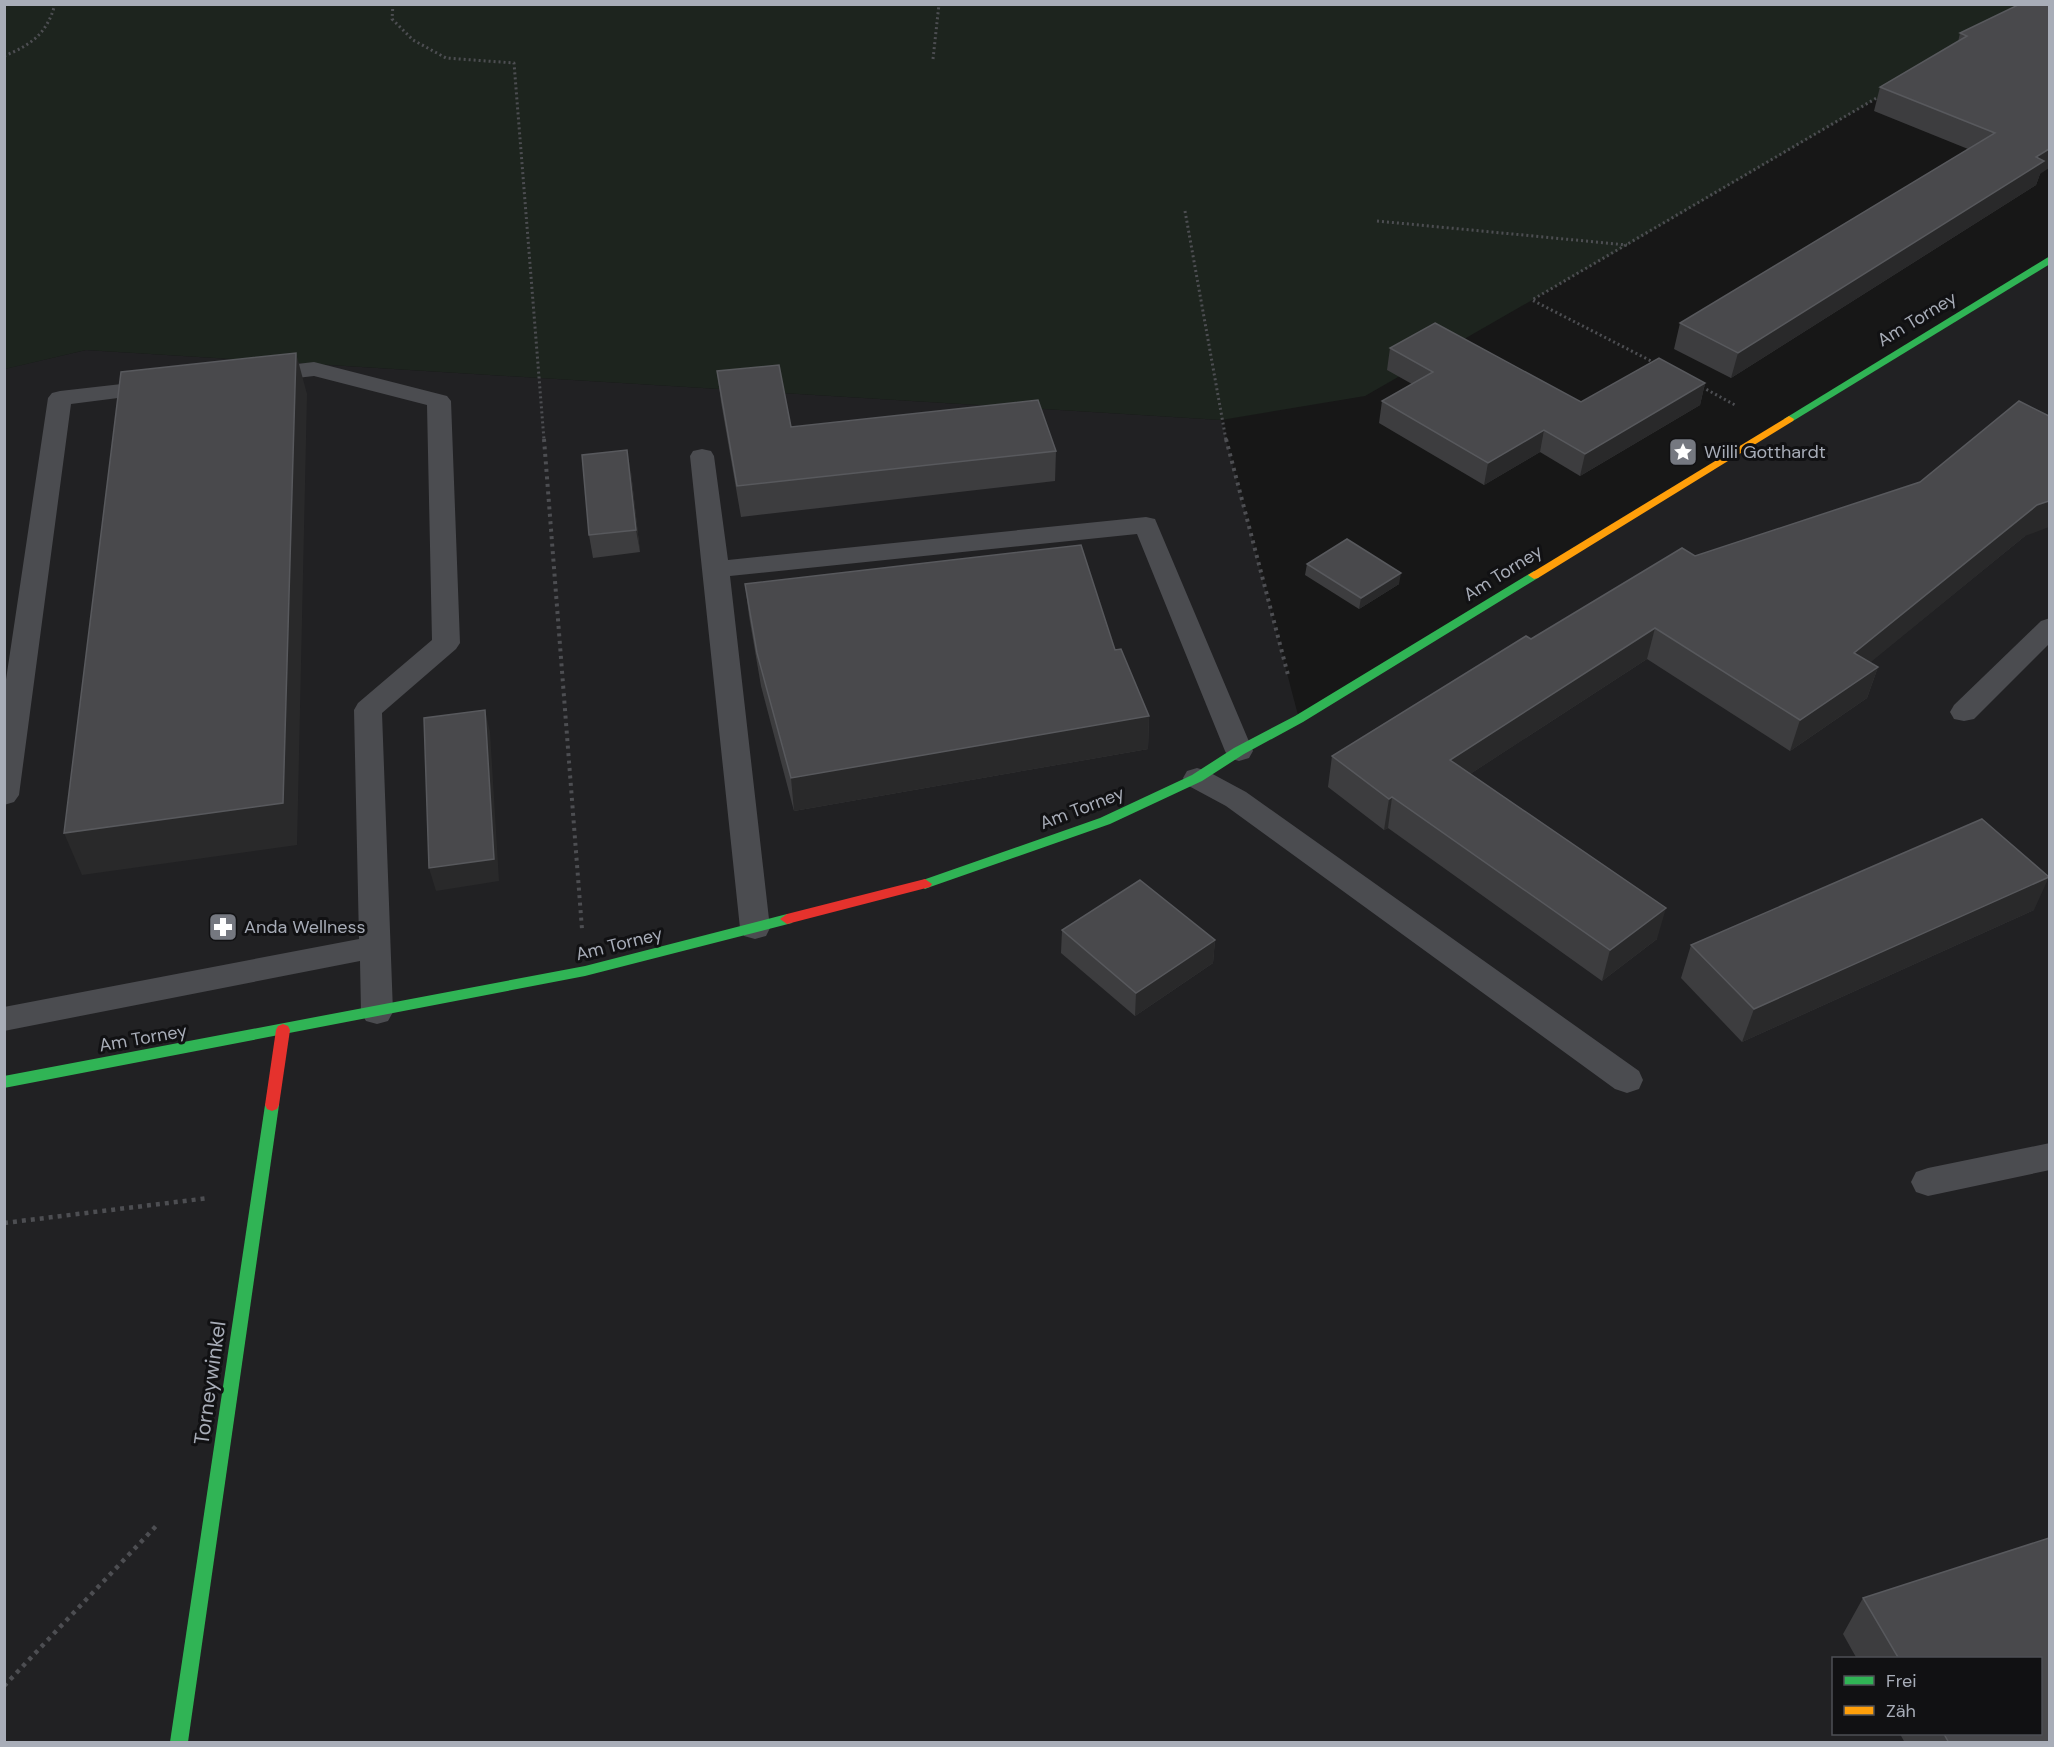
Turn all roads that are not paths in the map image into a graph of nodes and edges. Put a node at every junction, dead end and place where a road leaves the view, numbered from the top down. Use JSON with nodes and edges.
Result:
{"nodes":[{"id":1,"x":2049,"y":259,"type":"edge"},
{"id":2,"x":233,"y":378,"type":"edge"},
{"id":3,"x":187,"y":384,"type":"edge"},
{"id":4,"x":702,"y":456,"type":"dead end"},
{"id":5,"x":716,"y":569,"type":"junction"},
{"id":6,"x":2049,"y":627,"type":"edge"},
{"id":7,"x":1964,"y":712,"type":"dead end"},
{"id":8,"x":1239,"y":751,"type":"junction"},
{"id":9,"x":1197,"y":778,"type":"junction"},
{"id":10,"x":4,"y":795,"type":"edge"},
{"id":11,"x":755,"y":928,"type":"junction"},
{"id":12,"x":375,"y":947,"type":"junction"},
{"id":13,"x":377,"y":1012,"type":"junction"},
{"id":14,"x":4,"y":1018,"type":"edge"},
{"id":15,"x":283,"y":1030,"type":"junction"},
{"id":16,"x":1627,"y":1080,"type":"dead end"},
{"id":17,"x":4,"y":1082,"type":"edge"},
{"id":18,"x":2049,"y":1156,"type":"edge"},
{"id":19,"x":1928,"y":1182,"type":"dead end"},
{"id":20,"x":178,"y":1743,"type":"edge"}],
"edges":[{"from":1,"to":8,"type":"street","name":"Am Torney"},
{"from":2,"to":12,"type":"lane"},
{"from":3,"to":10,"type":"lane"},
{"from":4,"to":5,"type":"lane"},
{"from":5,"to":8,"type":"lane"},
{"from":5,"to":11,"type":"lane"},
{"from":6,"to":7,"type":"lane"},
{"from":8,"to":9,"type":"street","name":"Am Torney"},
{"from":9,"to":11,"type":"street","name":"Am Torney"},
{"from":9,"to":16,"type":"lane"},
{"from":11,"to":13,"type":"street","name":"Am Torney"},
{"from":12,"to":13,"type":"lane"},
{"from":12,"to":14,"type":"lane"},
{"from":13,"to":15,"type":"street","name":"Am Torney"},
{"from":15,"to":17,"type":"street","name":"Am Torney"},
{"from":15,"to":20,"type":"street","name":"Torneywinkel"},
{"from":18,"to":19,"type":"lane"}]}
